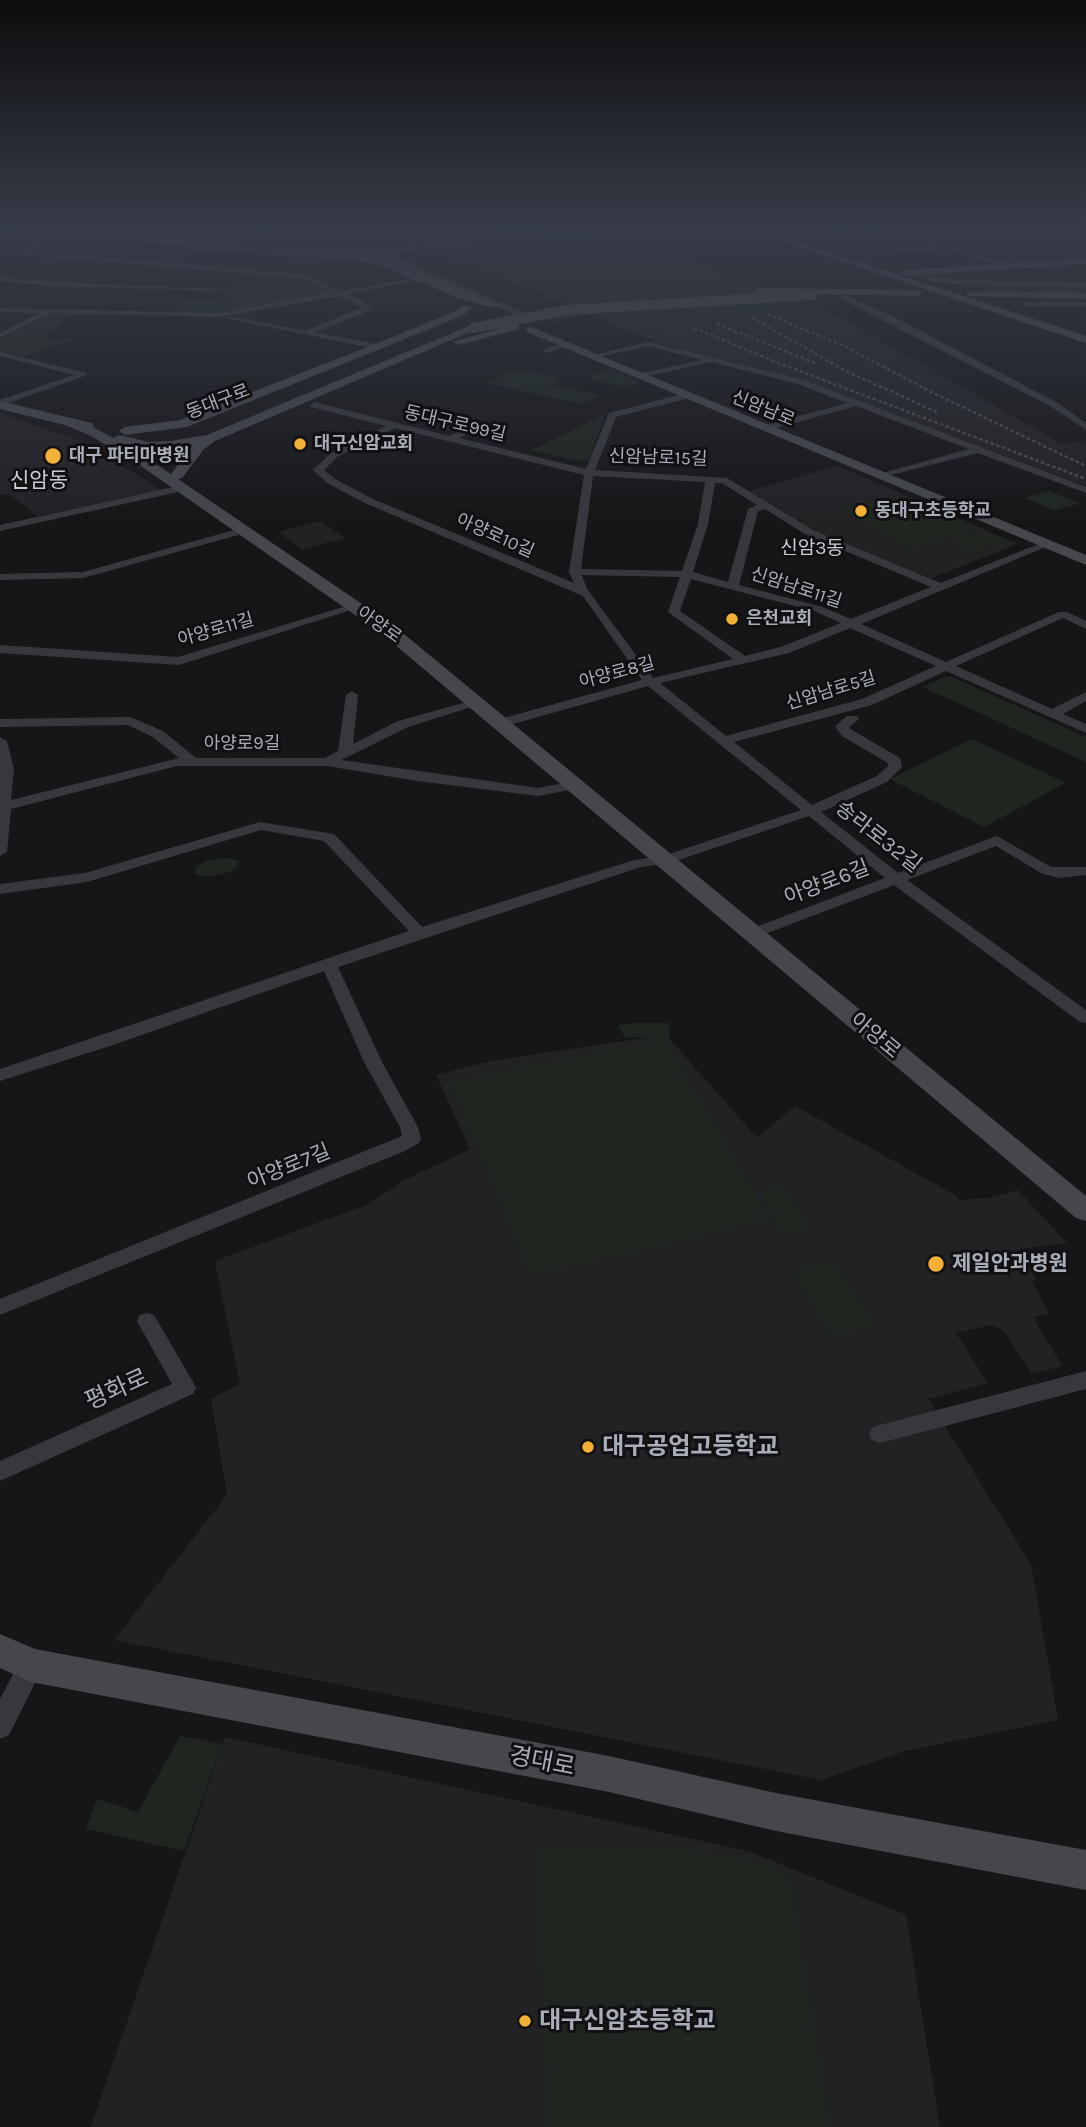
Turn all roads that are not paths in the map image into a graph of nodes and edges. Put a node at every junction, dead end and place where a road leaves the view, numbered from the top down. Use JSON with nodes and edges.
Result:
{"nodes":[{"id":1,"x":17,"y":327,"type":"edge"},
{"id":2,"x":278,"y":327,"type":"edge"},
{"id":3,"x":320,"y":327,"type":"edge"},
{"id":4,"x":426,"y":327,"type":"edge"},
{"id":5,"x":475,"y":327,"type":"edge"},
{"id":6,"x":475,"y":327,"type":"edge"},
{"id":7,"x":475,"y":327,"type":"edge"},
{"id":8,"x":482,"y":327,"type":"edge"},
{"id":9,"x":534,"y":327,"type":"edge"},
{"id":10,"x":908,"y":327,"type":"edge"},
{"id":11,"x":1048,"y":327,"type":"edge"},
{"id":12,"x":471,"y":329,"type":"junction"},
{"id":13,"x":306,"y":333,"type":"junction"},
{"id":14,"x":0,"y":336,"type":"edge"},
{"id":15,"x":1086,"y":340,"type":"edge"},
{"id":16,"x":566,"y":344,"type":"junction"},
{"id":17,"x":377,"y":347,"type":"junction"},
{"id":18,"x":394,"y":350,"type":"junction"},
{"id":19,"x":415,"y":350,"type":"junction"},
{"id":20,"x":546,"y":351,"type":"dead end"},
{"id":21,"x":0,"y":354,"type":"edge"},
{"id":22,"x":355,"y":356,"type":"junction"},
{"id":23,"x":594,"y":356,"type":"junction"},
{"id":24,"x":712,"y":360,"type":"junction"},
{"id":25,"x":402,"y":367,"type":"junction"},
{"id":26,"x":308,"y":375,"type":"junction"},
{"id":27,"x":640,"y":376,"type":"junction"},
{"id":28,"x":299,"y":390,"type":"junction"},
{"id":29,"x":686,"y":396,"type":"junction"},
{"id":30,"x":615,"y":402,"type":"dead end"},
{"id":31,"x":856,"y":403,"type":"junction"},
{"id":32,"x":0,"y":404,"type":"edge"},
{"id":33,"x":314,"y":405,"type":"junction"},
{"id":34,"x":631,"y":410,"type":"junction"},
{"id":35,"x":1086,"y":417,"type":"edge"},
{"id":36,"x":1075,"y":420,"type":"junction"},
{"id":37,"x":70,"y":422,"type":"junction"},
{"id":38,"x":392,"y":426,"type":"junction"},
{"id":39,"x":1086,"y":427,"type":"edge"},
{"id":40,"x":93,"y":428,"type":"junction"},
{"id":41,"x":473,"y":428,"type":"dead end"},
{"id":42,"x":766,"y":428,"type":"junction"},
{"id":43,"x":211,"y":430,"type":"junction"},
{"id":44,"x":118,"y":431,"type":"junction"},
{"id":45,"x":239,"y":435,"type":"junction"},
{"id":46,"x":449,"y":439,"type":"junction"},
{"id":47,"x":145,"y":450,"type":"junction"},
{"id":48,"x":977,"y":450,"type":"junction"},
{"id":49,"x":191,"y":456,"type":"junction"},
{"id":50,"x":589,"y":473,"type":"junction"},
{"id":51,"x":882,"y":476,"type":"junction"},
{"id":52,"x":711,"y":478,"type":"junction"},
{"id":53,"x":180,"y":482,"type":"junction"},
{"id":54,"x":1086,"y":490,"type":"edge"},
{"id":55,"x":765,"y":506,"type":"junction"},
{"id":56,"x":0,"y":528,"type":"edge"},
{"id":57,"x":245,"y":530,"type":"junction"},
{"id":58,"x":1048,"y":544,"type":"junction"},
{"id":59,"x":1086,"y":560,"type":"edge"},
{"id":60,"x":575,"y":572,"type":"junction"},
{"id":61,"x":686,"y":574,"type":"junction"},
{"id":62,"x":0,"y":577,"type":"edge"},
{"id":63,"x":733,"y":586,"type":"junction"},
{"id":64,"x":941,"y":587,"type":"junction"},
{"id":65,"x":582,"y":591,"type":"junction"},
{"id":66,"x":354,"y":607,"type":"junction"},
{"id":67,"x":849,"y":624,"type":"junction"},
{"id":68,"x":1086,"y":625,"type":"edge"},
{"id":69,"x":0,"y":649,"type":"edge"},
{"id":70,"x":743,"y":660,"type":"junction"},
{"id":71,"x":946,"y":667,"type":"junction"},
{"id":72,"x":994,"y":672,"type":"dead end"},
{"id":73,"x":976,"y":681,"type":"junction"},
{"id":74,"x":650,"y":682,"type":"junction"},
{"id":75,"x":352,"y":695,"type":"dead end"},
{"id":76,"x":1086,"y":696,"type":"edge"},
{"id":77,"x":478,"y":703,"type":"junction"},
{"id":78,"x":1053,"y":714,"type":"junction"},
{"id":79,"x":852,"y":719,"type":"dead end"},
{"id":80,"x":0,"y":723,"type":"edge"},
{"id":81,"x":501,"y":723,"type":"junction"},
{"id":82,"x":1086,"y":729,"type":"edge"},
{"id":83,"x":0,"y":741,"type":"edge"},
{"id":84,"x":724,"y":741,"type":"junction"},
{"id":85,"x":345,"y":752,"type":"junction"},
{"id":86,"x":327,"y":762,"type":"junction"},
{"id":87,"x":194,"y":763,"type":"junction"},
{"id":88,"x":575,"y":785,"type":"junction"},
{"id":89,"x":1,"y":807,"type":"edge"},
{"id":90,"x":811,"y":811,"type":"junction"},
{"id":91,"x":0,"y":852,"type":"edge"},
{"id":92,"x":665,"y":860,"type":"junction"},
{"id":93,"x":1086,"y":871,"type":"edge"},
{"id":94,"x":896,"y":879,"type":"junction"},
{"id":95,"x":0,"y":889,"type":"edge"},
{"id":96,"x":419,"y":933,"type":"junction"},
{"id":97,"x":751,"y":934,"type":"junction"},
{"id":98,"x":328,"y":963,"type":"junction"},
{"id":99,"x":1086,"y":1018,"type":"edge"},
{"id":100,"x":0,"y":1075,"type":"edge"},
{"id":101,"x":1086,"y":1211,"type":"edge"},
{"id":102,"x":0,"y":1307,"type":"edge"},
{"id":103,"x":146,"y":1321,"type":"dead end"},
{"id":104,"x":1086,"y":1380,"type":"edge"},
{"id":105,"x":880,"y":1434,"type":"dead end"},
{"id":106,"x":0,"y":1471,"type":"edge"},
{"id":107,"x":16,"y":1657,"type":"edge"},
{"id":108,"x":0,"y":1726,"type":"edge"},
{"id":109,"x":1086,"y":1870,"type":"edge"}],
"edges":[{"from":1,"to":14,"type":"street"},
{"from":2,"to":13,"type":"street"},
{"from":3,"to":13,"type":"street"},
{"from":4,"to":17,"type":"main road"},
{"from":5,"to":12,"type":"main road"},
{"from":6,"to":12,"type":"main road","bridge":true},
{"from":7,"to":12,"type":"main road","name":"동대구로"},
{"from":8,"to":12,"type":"main road"},
{"from":9,"to":16,"type":"main road","name":"신암남로"},
{"from":10,"to":36,"type":"street"},
{"from":11,"to":15,"type":"main road"},
{"from":12,"to":18,"type":"main road","name":"동대구로"},
{"from":12,"to":19,"type":"main road","name":"동대구로"},
{"from":12,"to":25,"type":"main road"},
{"from":13,"to":17,"type":"street"},
{"from":16,"to":20,"type":"street"},
{"from":16,"to":23,"type":"main road","name":"신암남로"},
{"from":17,"to":22,"type":"main road"},
{"from":18,"to":22,"type":"main road"},
{"from":18,"to":28,"type":"main road","name":"동대구로"},
{"from":19,"to":25,"type":"main road"},
{"from":19,"to":43,"type":"main road","name":"동대구로"},
{"from":21,"to":32,"type":"street"},
{"from":22,"to":26,"type":"main road"},
{"from":23,"to":24,"type":"street","name":"신암남로"},
{"from":23,"to":27,"type":"main road","name":"신암남로"},
{"from":24,"to":27,"type":"street"},
{"from":24,"to":31,"type":"street","name":"신암남로"},
{"from":25,"to":33,"type":"main road"},
{"from":26,"to":28,"type":"main road"},
{"from":26,"to":44,"type":"main road"},
{"from":27,"to":29,"type":"main road","name":"신암남로"},
{"from":28,"to":43,"type":"main road","name":"동대구로"},
{"from":29,"to":34,"type":"street","name":"신암남로15길"},
{"from":29,"to":42,"type":"main road","name":"신암남로"},
{"from":30,"to":34,"type":"street"},
{"from":31,"to":42,"type":"street"},
{"from":31,"to":48,"type":"street","name":"신암남로"},
{"from":32,"to":37,"type":"main road"},
{"from":33,"to":38,"type":"street","name":"동대구로99길"},
{"from":33,"to":45,"type":"main road"},
{"from":34,"to":50,"type":"street","name":"신암남로15길"},
{"from":35,"to":36,"type":"street"},
{"from":36,"to":39,"type":"street"},
{"from":37,"to":40,"type":"main road"},
{"from":37,"to":47,"type":"main road"},
{"from":38,"to":46,"type":"street","name":"동대구로99길"},
{"from":38,"to":65,"type":"street","name":"아양로10길"},
{"from":40,"to":44,"type":"main road"},
{"from":40,"to":47,"type":"main road"},
{"from":41,"to":46,"type":"street"},
{"from":42,"to":51,"type":"main road","name":"신암남로"},
{"from":43,"to":44,"type":"main road"},
{"from":43,"to":45,"type":"main road"},
{"from":43,"to":47,"type":"main road"},
{"from":43,"to":49,"type":"main road"},
{"from":44,"to":47,"type":"main road"},
{"from":45,"to":49,"type":"main road"},
{"from":46,"to":50,"type":"street","name":"동대구로99길"},
{"from":47,"to":53,"type":"main road","name":"아양로"},
{"from":48,"to":51,"type":"street"},
{"from":48,"to":54,"type":"street","name":"신암남로"},
{"from":49,"to":53,"type":"main road"},
{"from":50,"to":52,"type":"street","name":"신암남로15길"},
{"from":50,"to":60,"type":"street","name":"신암남로15길"},
{"from":51,"to":58,"type":"main road","name":"신암남로"},
{"from":52,"to":55,"type":"street","name":"신암남로15길"},
{"from":52,"to":61,"type":"street"},
{"from":53,"to":56,"type":"street"},
{"from":53,"to":57,"type":"main road","name":"아양로"},
{"from":55,"to":63,"type":"street","name":"신암남로11길"},
{"from":55,"to":64,"type":"street"},
{"from":57,"to":62,"type":"street"},
{"from":57,"to":66,"type":"main road","name":"아양로"},
{"from":58,"to":59,"type":"main road","name":"신암남로"},
{"from":58,"to":64,"type":"street","name":"아양로8길"},
{"from":60,"to":61,"type":"street"},
{"from":60,"to":65,"type":"street","name":"신암남로15길"},
{"from":61,"to":63,"type":"street","name":"신암남로11길"},
{"from":61,"to":70,"type":"street"},
{"from":63,"to":67,"type":"street","name":"신암남로11길"},
{"from":64,"to":67,"type":"street","name":"아양로8길"},
{"from":65,"to":74,"type":"street","name":"신암남로15길"},
{"from":66,"to":69,"type":"street","name":"아양로11길"},
{"from":66,"to":77,"type":"main road","name":"아양로"},
{"from":67,"to":70,"type":"street","name":"아양로8길"},
{"from":67,"to":71,"type":"street","name":"신암남로5길"},
{"from":68,"to":71,"type":"street","name":"신암남로5길"},
{"from":70,"to":74,"type":"street","name":"아양로8길"},
{"from":71,"to":73,"type":"street","name":"신암남로5길"},
{"from":71,"to":84,"type":"street","name":"신암남로5길"},
{"from":72,"to":73,"type":"street"},
{"from":73,"to":78,"type":"street","name":"신암남로5길"},
{"from":74,"to":81,"type":"street","name":"아양로8길"},
{"from":74,"to":84,"type":"street","name":"송라로32길"},
{"from":75,"to":85,"type":"street"},
{"from":76,"to":78,"type":"street"},
{"from":77,"to":81,"type":"main road","name":"아양로"},
{"from":77,"to":85,"type":"street","name":"아양로9길"},
{"from":78,"to":82,"type":"street","name":"신암남로5길"},
{"from":79,"to":90,"type":"street"},
{"from":80,"to":87,"type":"street"},
{"from":81,"to":88,"type":"main road","name":"아양로"},
{"from":83,"to":89,"type":"street"},
{"from":84,"to":90,"type":"street","name":"송라로32길"},
{"from":85,"to":86,"type":"street","name":"아양로9길"},
{"from":86,"to":87,"type":"street","name":"아양로9길"},
{"from":86,"to":88,"type":"street"},
{"from":87,"to":89,"type":"street","name":"아양로9길"},
{"from":88,"to":92,"type":"main road","name":"아양로"},
{"from":89,"to":91,"type":"street"},
{"from":90,"to":92,"type":"street"},
{"from":90,"to":94,"type":"street","name":"송라로32길"},
{"from":92,"to":96,"type":"street"},
{"from":92,"to":97,"type":"main road","name":"아양로"},
{"from":93,"to":94,"type":"street","name":"아양로6길"},
{"from":94,"to":97,"type":"street","name":"아양로6길"},
{"from":94,"to":99,"type":"street","name":"송라로32길"},
{"from":95,"to":96,"type":"street"},
{"from":96,"to":98,"type":"street"},
{"from":97,"to":101,"type":"main road","name":"아양로"},
{"from":98,"to":100,"type":"street"},
{"from":98,"to":102,"type":"street","name":"아양로7길"},
{"from":103,"to":106,"type":"street","name":"평화로"},
{"from":104,"to":105,"type":"street"},
{"from":107,"to":108,"type":"street"},
{"from":107,"to":109,"type":"main road","name":"경대로"}]}
